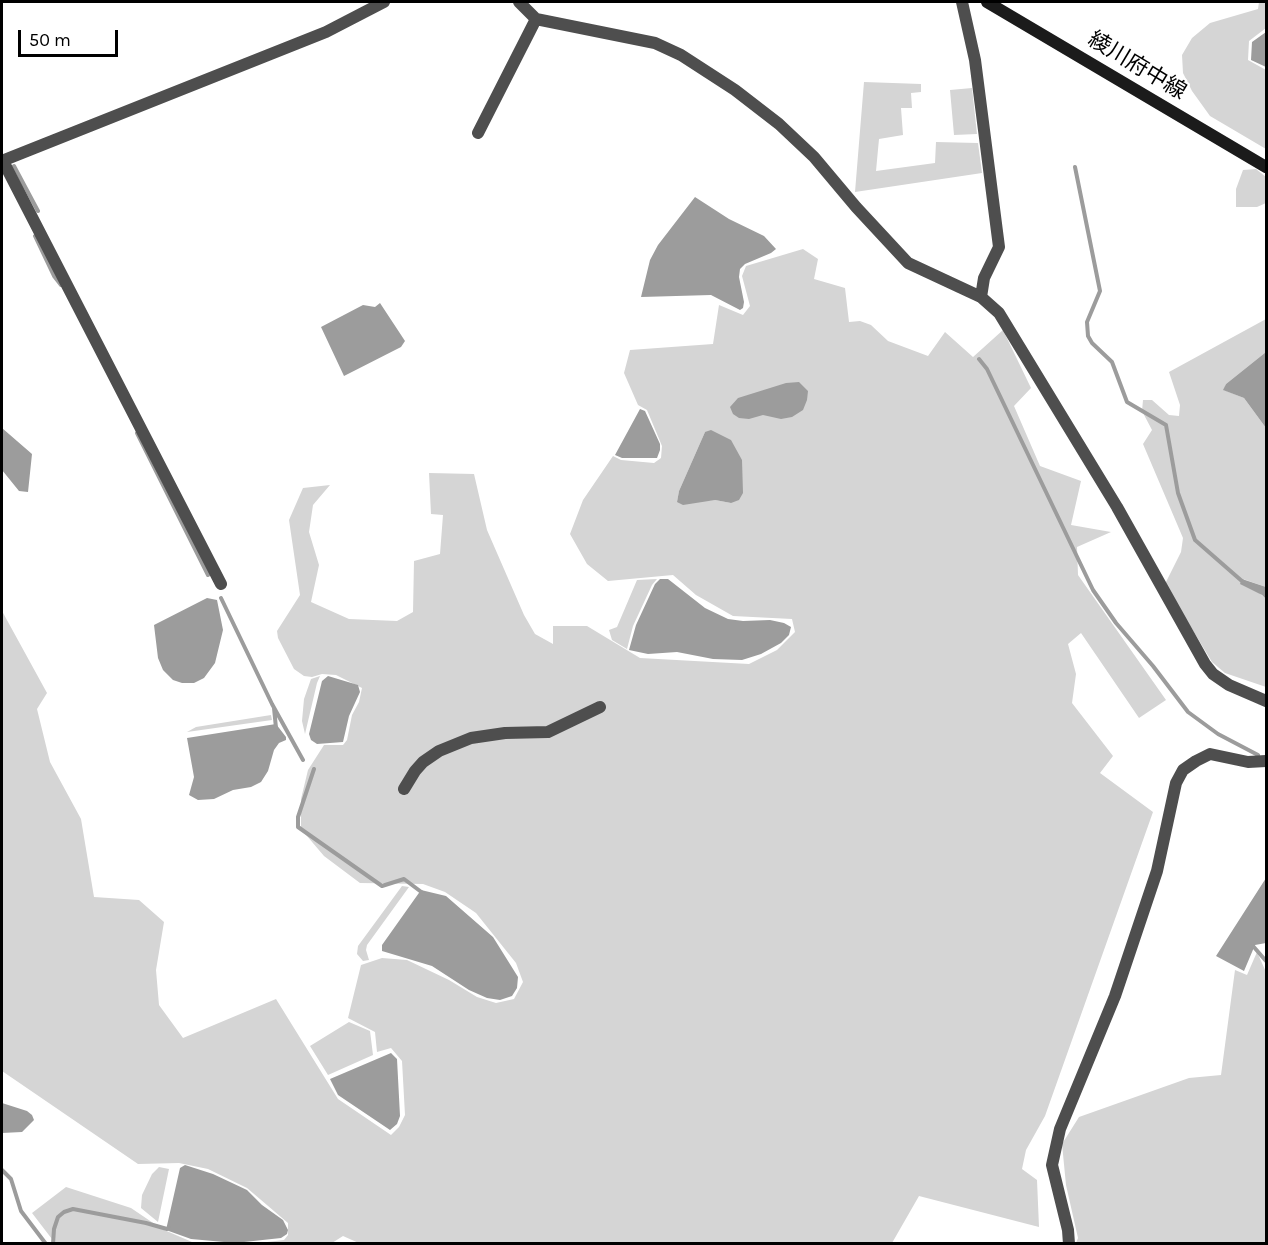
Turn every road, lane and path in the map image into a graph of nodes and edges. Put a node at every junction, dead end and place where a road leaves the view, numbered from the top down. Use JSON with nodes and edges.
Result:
{"nodes":[{"id":1,"x":384,"y":2,"type":"edge"},
{"id":2,"x":519,"y":2,"type":"edge"},
{"id":3,"x":962,"y":2,"type":"edge"},
{"id":4,"x":987,"y":2,"type":"edge"},
{"id":5,"x":536,"y":19,"type":"junction"},
{"id":6,"x":478,"y":133,"type":"dead end"},
{"id":7,"x":2,"y":161,"type":"edge"},
{"id":8,"x":1266,"y":167,"type":"edge"},
{"id":9,"x":981,"y":297,"type":"junction"},
{"id":10,"x":221,"y":584,"type":"dead end"},
{"id":11,"x":1266,"y":701,"type":"edge"},
{"id":12,"x":600,"y":707,"type":"dead end"},
{"id":13,"x":1266,"y":761,"type":"edge"},
{"id":14,"x":404,"y":789,"type":"dead end"},
{"id":15,"x":1068,"y":1230,"type":"junction"},
{"id":16,"x":1062,"y":1244,"type":"edge"},
{"id":17,"x":1069,"y":1244,"type":"edge"}],
"edges":[{"from":1,"to":7,"type":"street"},
{"from":2,"to":5,"type":"street"},
{"from":3,"to":9,"type":"street"},
{"from":4,"to":8,"type":"main road","name":"綾川府中線"},
{"from":5,"to":6,"type":"street"},
{"from":5,"to":9,"type":"street"},
{"from":7,"to":10,"type":"street"},
{"from":9,"to":11,"type":"street"},
{"from":12,"to":14,"type":"street"},
{"from":13,"to":15,"type":"street"},
{"from":15,"to":16,"type":"street"},
{"from":15,"to":17,"type":"street"}]}
